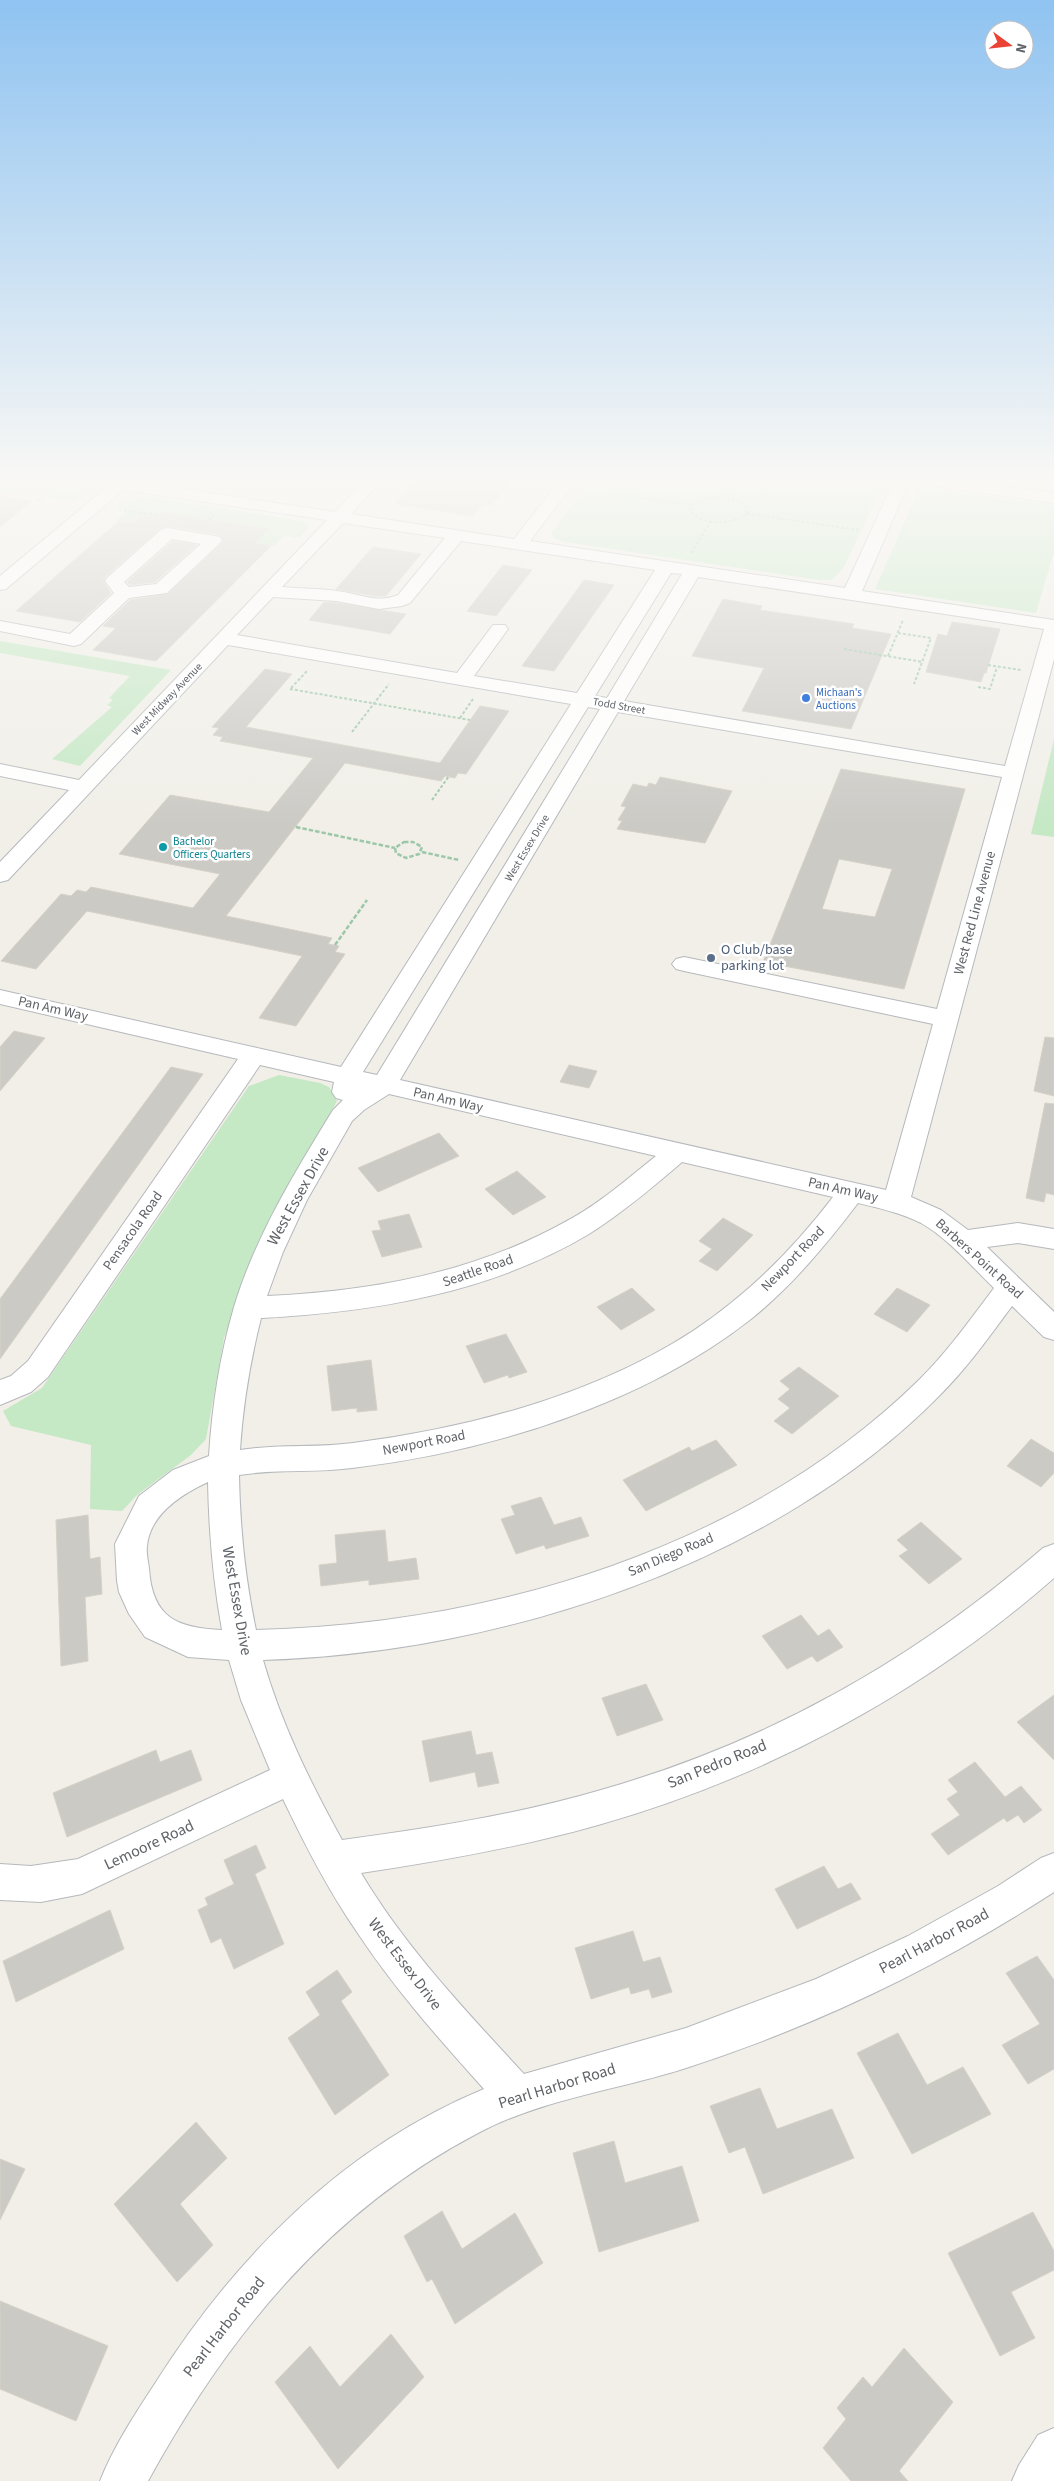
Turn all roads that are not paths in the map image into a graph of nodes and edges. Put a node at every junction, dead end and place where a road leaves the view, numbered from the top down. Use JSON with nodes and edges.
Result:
{"nodes":[{"id":1,"x":122,"y":595,"type":"edge"},
{"id":2,"x":266,"y":595,"type":"edge"},
{"id":3,"x":290,"y":595,"type":"edge"},
{"id":4,"x":407,"y":595,"type":"edge"},
{"id":5,"x":649,"y":595,"type":"edge"},
{"id":6,"x":674,"y":595,"type":"edge"},
{"id":7,"x":851,"y":595,"type":"edge"},
{"id":8,"x":1054,"y":625,"type":"edge"},
{"id":9,"x":0,"y":626,"type":"edge"},
{"id":10,"x":499,"y":629,"type":"dead end"},
{"id":11,"x":224,"y":639,"type":"junction"},
{"id":12,"x":1046,"y":671,"type":"edge"},
{"id":13,"x":462,"y":679,"type":"junction"},
{"id":14,"x":583,"y":700,"type":"junction"},
{"id":15,"x":612,"y":705,"type":"junction"},
{"id":16,"x":0,"y":770,"type":"edge"},
{"id":17,"x":1014,"y":773,"type":"junction"},
{"id":18,"x":84,"y":787,"type":"junction"},
{"id":19,"x":512,"y":814,"type":"junction"},
{"id":20,"x":544,"y":820,"type":"junction"},
{"id":21,"x":2,"y":870,"type":"edge"},
{"id":22,"x":448,"y":915,"type":"junction"},
{"id":23,"x":482,"y":922,"type":"junction"},
{"id":24,"x":684,"y":964,"type":"dead end"},
{"id":25,"x":1,"y":998,"type":"edge"},
{"id":26,"x":946,"y":1019,"type":"junction"},
{"id":27,"x":254,"y":1055,"type":"junction"},
{"id":28,"x":347,"y":1077,"type":"junction"},
{"id":29,"x":384,"y":1085,"type":"junction"},
{"id":30,"x":346,"y":1111,"type":"junction"},
{"id":31,"x":677,"y":1152,"type":"junction"},
{"id":32,"x":851,"y":1192,"type":"junction"},
{"id":33,"x":896,"y":1202,"type":"junction"},
{"id":34,"x":1054,"y":1239,"type":"edge"},
{"id":35,"x":963,"y":1241,"type":"junction"},
{"id":36,"x":1011,"y":1287,"type":"junction"},
{"id":37,"x":248,"y":1308,"type":"junction"},
{"id":38,"x":1054,"y":1329,"type":"edge"},
{"id":39,"x":0,"y":1393,"type":"edge"},
{"id":40,"x":223,"y":1463,"type":"junction"},
{"id":41,"x":1054,"y":1558,"type":"edge"},
{"id":42,"x":242,"y":1645,"type":"junction"},
{"id":43,"x":291,"y":1778,"type":"junction"},
{"id":44,"x":332,"y":1859,"type":"junction"},
{"id":45,"x":1054,"y":1871,"type":"edge"},
{"id":46,"x":0,"y":1882,"type":"edge"},
{"id":47,"x":517,"y":2096,"type":"junction"},
{"id":48,"x":1054,"y":2451,"type":"edge"},
{"id":49,"x":123,"y":2481,"type":"edge"},
{"id":50,"x":1035,"y":2481,"type":"edge"}],
"edges":[{"from":1,"to":9,"type":"street"},
{"from":2,"to":11,"type":"street","name":"West Midway Avenue"},
{"from":3,"to":4,"type":"street"},
{"from":5,"to":14,"type":"street"},
{"from":6,"to":15,"type":"street","name":"West Essex Drive"},
{"from":7,"to":8,"type":"street"},
{"from":8,"to":12,"type":"street","name":"West Red Line Avenue"},
{"from":10,"to":13,"type":"street"},
{"from":11,"to":13,"type":"street","name":"Todd Street"},
{"from":11,"to":18,"type":"street","name":"West Midway Avenue"},
{"from":12,"to":17,"type":"street","name":"West Red Line Avenue"},
{"from":13,"to":14,"type":"street","name":"Todd Street"},
{"from":14,"to":15,"type":"street","name":"Todd Street"},
{"from":14,"to":19,"type":"street"},
{"from":15,"to":17,"type":"street","name":"Todd Street"},
{"from":15,"to":20,"type":"street","name":"West Essex Drive"},
{"from":16,"to":18,"type":"street"},
{"from":17,"to":26,"type":"street","name":"West Red Line Avenue"},
{"from":18,"to":21,"type":"street","name":"West Midway Avenue"},
{"from":19,"to":20,"type":"street"},
{"from":19,"to":22,"type":"street"},
{"from":20,"to":23,"type":"street","name":"West Essex Drive"},
{"from":22,"to":23,"type":"street"},
{"from":22,"to":28,"type":"street"},
{"from":23,"to":29,"type":"street","name":"West Essex Drive"},
{"from":24,"to":26,"type":"street"},
{"from":25,"to":27,"type":"street","name":"Pan Am Way"},
{"from":26,"to":33,"type":"street","name":"West Red Line Avenue"},
{"from":27,"to":28,"type":"street","name":"Pan Am Way"},
{"from":27,"to":39,"type":"street","name":"Pensacola Road"},
{"from":28,"to":29,"type":"street","name":"Pan Am Way"},
{"from":28,"to":30,"type":"street"},
{"from":29,"to":30,"type":"street","name":"West Essex Drive"},
{"from":29,"to":31,"type":"street","name":"Pan Am Way"},
{"from":30,"to":37,"type":"street","name":"West Essex Drive"},
{"from":31,"to":32,"type":"street","name":"Pan Am Way"},
{"from":31,"to":37,"type":"street","name":"Seattle Road"},
{"from":32,"to":33,"type":"street","name":"Pan Am Way"},
{"from":32,"to":40,"type":"street","name":"Newport Road"},
{"from":33,"to":35,"type":"street","name":"Barbers Point Road"},
{"from":34,"to":35,"type":"street"},
{"from":35,"to":36,"type":"street","name":"Barbers Point Road"},
{"from":36,"to":38,"type":"street","name":"Barbers Point Road"},
{"from":36,"to":42,"type":"street","name":"San Diego Road"},
{"from":37,"to":40,"type":"street","name":"West Essex Drive"},
{"from":40,"to":42,"type":"street","name":"West Essex Drive"},
{"from":40,"to":42,"type":"street","name":"Newport Road"},
{"from":41,"to":44,"type":"street","name":"San Pedro Road"},
{"from":42,"to":43,"type":"street","name":"West Essex Drive"},
{"from":43,"to":44,"type":"street","name":"West Essex Drive"},
{"from":43,"to":46,"type":"street","name":"Lemoore Road"},
{"from":44,"to":47,"type":"street","name":"West Essex Drive"},
{"from":45,"to":47,"type":"street","name":"Pearl Harbor Road"},
{"from":47,"to":49,"type":"street","name":"Pearl Harbor Road"},
{"from":48,"to":50,"type":"street"}]}
